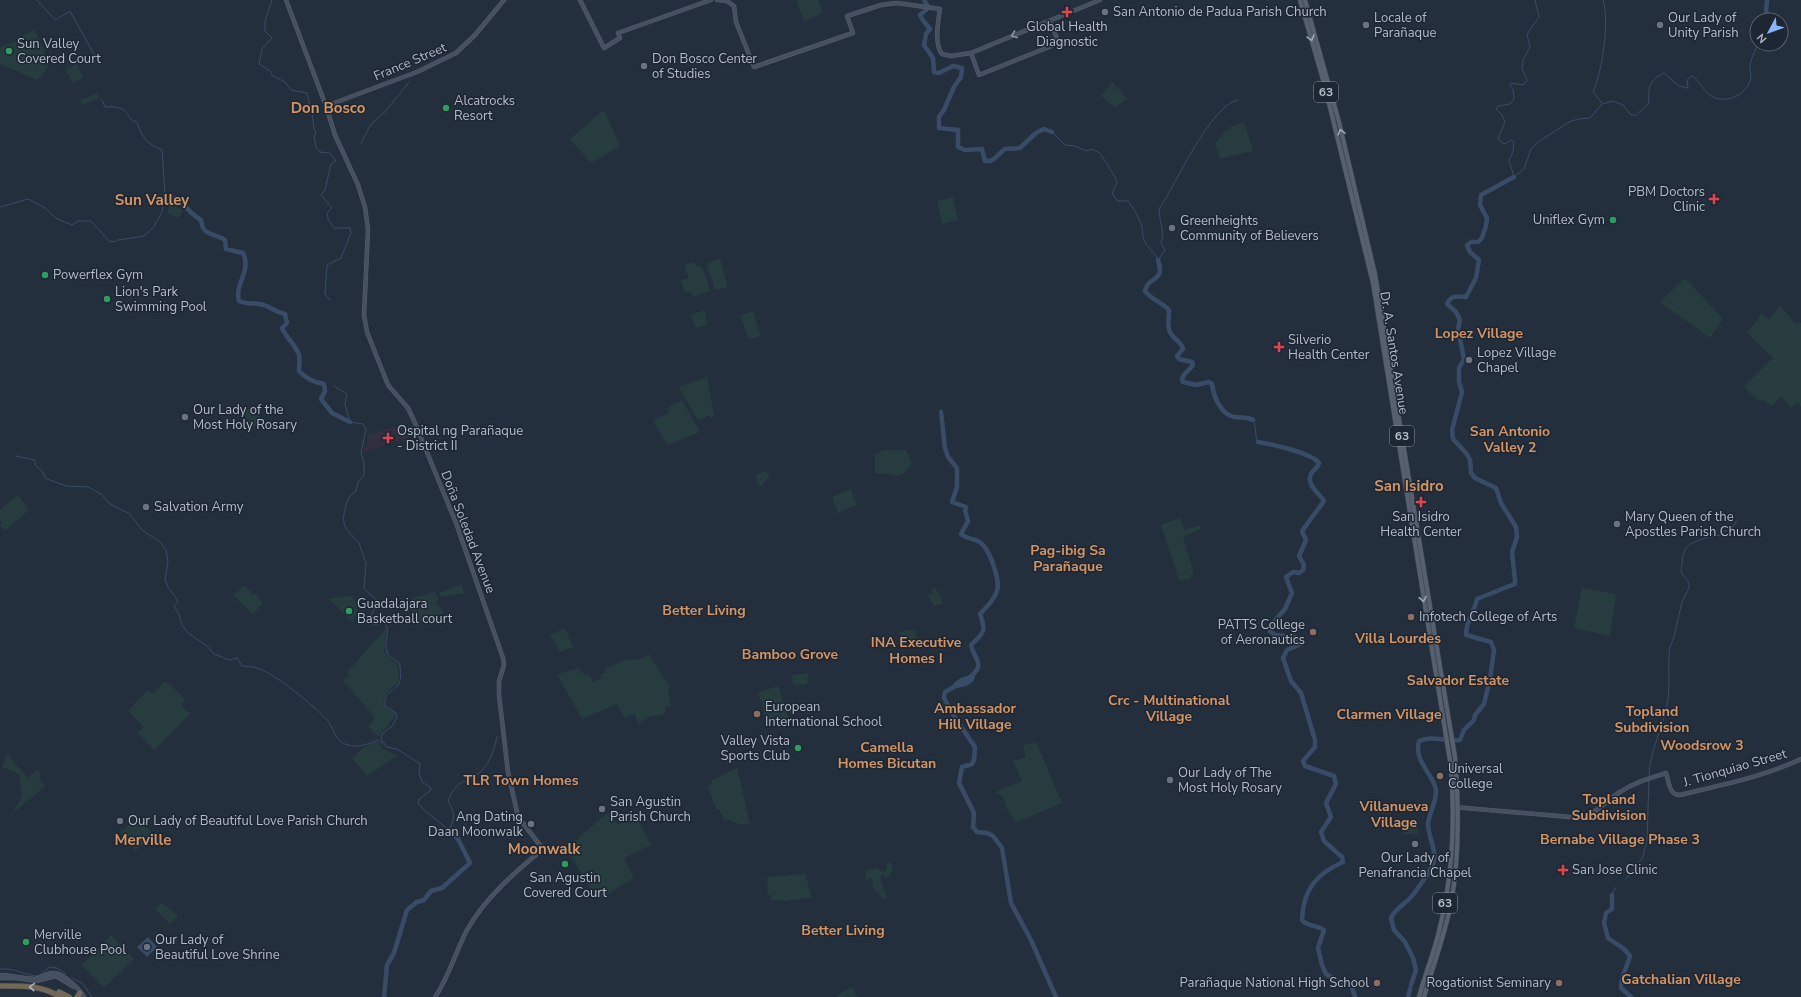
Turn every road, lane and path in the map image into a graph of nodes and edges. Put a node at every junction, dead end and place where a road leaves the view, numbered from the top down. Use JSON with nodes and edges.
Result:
{"nodes":[{"id":1,"x":286,"y":0,"type":"edge"},
{"id":2,"x":504,"y":0,"type":"edge"},
{"id":3,"x":580,"y":0,"type":"edge"},
{"id":4,"x":710,"y":0,"type":"edge"},
{"id":5,"x":718,"y":0,"type":"edge"},
{"id":6,"x":1100,"y":0,"type":"edge"},
{"id":7,"x":1300,"y":0,"type":"edge"},
{"id":8,"x":1305,"y":0,"type":"edge"},
{"id":9,"x":1050,"y":20,"type":"junction"},
{"id":10,"x":971,"y":53,"type":"junction"},
{"id":11,"x":326,"y":106,"type":"junction"},
{"id":12,"x":1387,"y":357,"type":"junction"},
{"id":13,"x":1801,"y":759,"type":"edge"},
{"id":14,"x":1456,"y":807,"type":"junction"},
{"id":15,"x":1444,"y":921,"type":"junction"},
{"id":16,"x":0,"y":976,"type":"edge"},
{"id":17,"x":0,"y":986,"type":"edge"},
{"id":18,"x":49,"y":990,"type":"junction"},
{"id":19,"x":81,"y":996,"type":"edge"},
{"id":20,"x":61,"y":997,"type":"edge"},
{"id":21,"x":69,"y":997,"type":"edge"},
{"id":22,"x":435,"y":997,"type":"edge"},
{"id":23,"x":1419,"y":997,"type":"edge"},
{"id":24,"x":1424,"y":997,"type":"edge"}],
"edges":[{"from":1,"to":11,"type":"main road","name":"Doña Soledad Avenue"},
{"from":2,"to":11,"type":"main road","name":"France Street"},
{"from":3,"to":4,"type":"main road"},
{"from":5,"to":10,"type":"main road"},
{"from":6,"to":9,"type":"main road"},
{"from":7,"to":12,"type":"main road","name":"Dr. A. Santos Avenue","number":"63","one_way":true},
{"from":12,"to":8,"type":"main road","name":"Dr. A. Santos Avenue","number":"63","one_way":true},
{"from":9,"to":10,"type":"main road","one_way":true},
{"from":9,"to":10,"type":"main road"},
{"from":11,"to":22,"type":"main road","name":"Doña Soledad Avenue"},
{"from":12,"to":14,"type":"main road","name":"Dr. A. Santos Avenue","number":"63","one_way":true},
{"from":12,"to":14,"type":"main road","name":"Dr. A. Santos Avenue","number":"63"},
{"from":13,"to":14,"type":"main road","name":"J. Tionquiao Street"},
{"from":14,"to":15,"type":"main road","name":"Dr. A. Santos Avenue","number":"63"},
{"from":15,"to":23,"type":"main road","name":"Dr. A. Santos Avenue","number":"63"},
{"from":15,"to":24,"type":"main road","name":"Dr. A. Santos Avenue","number":"63"},
{"from":16,"to":19,"type":"main road"},
{"from":18,"to":17,"type":"highway","one_way":true},
{"from":18,"to":20,"type":"highway"},
{"from":18,"to":21,"type":"highway"}]}
